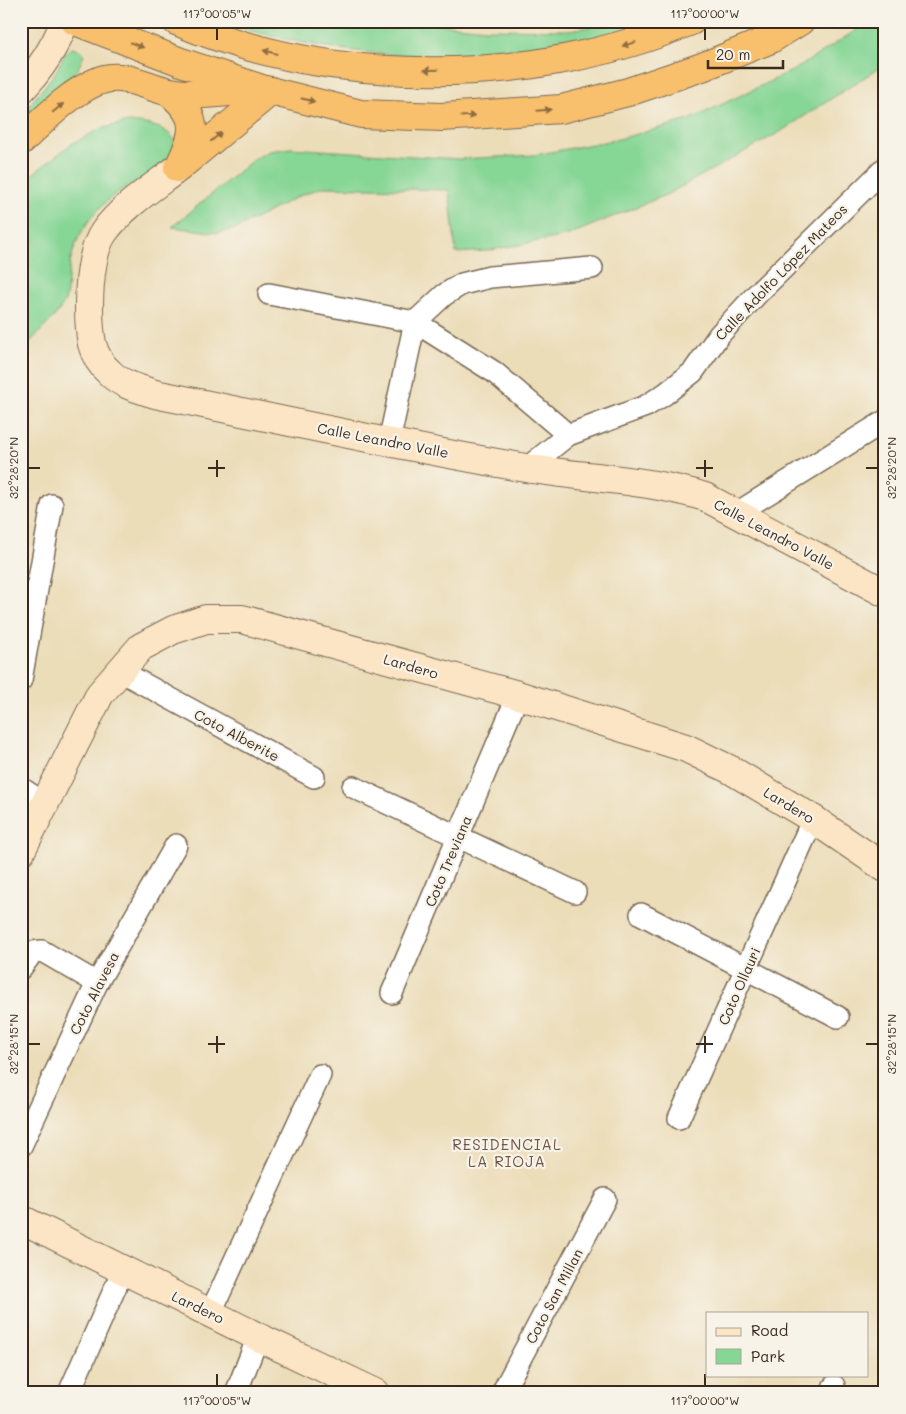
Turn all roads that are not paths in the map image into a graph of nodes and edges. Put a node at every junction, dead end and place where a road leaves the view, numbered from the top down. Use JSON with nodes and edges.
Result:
{"nodes":[{"id":1,"x":51,"y":21,"type":"edge"},
{"id":2,"x":65,"y":21,"type":"edge"},
{"id":3,"x":75,"y":21,"type":"edge"},
{"id":4,"x":176,"y":21,"type":"edge"},
{"id":5,"x":691,"y":21,"type":"edge"},
{"id":6,"x":800,"y":21,"type":"edge"},
{"id":7,"x":21,"y":68,"type":"edge"},
{"id":8,"x":21,"y":90,"type":"edge"},
{"id":9,"x":266,"y":90,"type":"junction"},
{"id":10,"x":170,"y":92,"type":"junction"},
{"id":11,"x":21,"y":141,"type":"edge"},
{"id":12,"x":178,"y":168,"type":"junction"},
{"id":13,"x":885,"y":168,"type":"edge"},
{"id":14,"x":592,"y":268,"type":"dead end"},
{"id":15,"x":269,"y":294,"type":"dead end"},
{"id":16,"x":416,"y":322,"type":"junction"},
{"id":17,"x":885,"y":421,"type":"edge"},
{"id":18,"x":568,"y":435,"type":"junction"},
{"id":19,"x":389,"y":442,"type":"junction"},
{"id":20,"x":527,"y":468,"type":"junction"},
{"id":21,"x":52,"y":505,"type":"dead end"},
{"id":22,"x":737,"y":513,"type":"junction"},
{"id":23,"x":885,"y":593,"type":"edge"},
{"id":24,"x":120,"y":671,"type":"junction"},
{"id":25,"x":21,"y":680,"type":"edge"},
{"id":26,"x":518,"y":695,"type":"junction"},
{"id":27,"x":314,"y":777,"type":"dead end"},
{"id":28,"x":353,"y":787,"type":"dead end"},
{"id":29,"x":21,"y":788,"type":"edge"},
{"id":30,"x":45,"y":804,"type":"junction"},
{"id":31,"x":813,"y":819,"type":"junction"},
{"id":32,"x":458,"y":836,"type":"junction"},
{"id":33,"x":176,"y":845,"type":"dead end"},
{"id":34,"x":21,"y":850,"type":"edge"},
{"id":35,"x":885,"y":868,"type":"edge"},
{"id":36,"x":575,"y":892,"type":"dead end"},
{"id":37,"x":641,"y":914,"type":"dead end"},
{"id":38,"x":21,"y":968,"type":"edge"},
{"id":39,"x":746,"y":970,"type":"junction"},
{"id":40,"x":97,"y":983,"type":"junction"},
{"id":41,"x":392,"y":993,"type":"dead end"},
{"id":42,"x":838,"y":1018,"type":"dead end"},
{"id":43,"x":320,"y":1076,"type":"dead end"},
{"id":44,"x":679,"y":1118,"type":"dead end"},
{"id":45,"x":21,"y":1146,"type":"edge"},
{"id":46,"x":605,"y":1200,"type":"dead end"},
{"id":47,"x":21,"y":1219,"type":"edge"},
{"id":48,"x":123,"y":1270,"type":"junction"},
{"id":49,"x":211,"y":1312,"type":"junction"},
{"id":50,"x":258,"y":1337,"type":"junction"},
{"id":51,"x":69,"y":1393,"type":"edge"},
{"id":52,"x":236,"y":1393,"type":"edge"},
{"id":53,"x":376,"y":1393,"type":"edge"},
{"id":54,"x":502,"y":1393,"type":"edge"}],
"edges":[{"from":1,"to":7,"type":"street"},
{"from":2,"to":8,"type":"street"},
{"from":3,"to":9,"type":"highway","one_way":true},
{"from":5,"to":4,"type":"highway","one_way":true},
{"from":9,"to":6,"type":"highway","one_way":true},
{"from":9,"to":10,"type":"highway"},
{"from":12,"to":9,"type":"highway","one_way":true},
{"from":11,"to":10,"type":"highway","one_way":true},
{"from":10,"to":12,"type":"highway"},
{"from":12,"to":19,"type":"street","name":"Calle Leandro Valle"},
{"from":13,"to":18,"type":"street","name":"Calle Adolfo López Mateos"},
{"from":14,"to":16,"type":"street"},
{"from":15,"to":16,"type":"street"},
{"from":16,"to":18,"type":"street"},
{"from":16,"to":19,"type":"street"},
{"from":17,"to":22,"type":"street"},
{"from":18,"to":20,"type":"street","name":"Calle Adolfo López Mateos"},
{"from":19,"to":20,"type":"street","name":"Calle Leandro Valle"},
{"from":20,"to":22,"type":"street","name":"Calle Leandro Valle"},
{"from":21,"to":25,"type":"street"},
{"from":22,"to":23,"type":"street","name":"Calle Leandro Valle"},
{"from":24,"to":26,"type":"street","name":"Lardero"},
{"from":24,"to":27,"type":"street","name":"Coto Alberite"},
{"from":24,"to":30,"type":"street","name":"Lardero"},
{"from":26,"to":31,"type":"street","name":"Lardero"},
{"from":26,"to":32,"type":"street","name":"Coto Treviana"},
{"from":28,"to":32,"type":"street"},
{"from":29,"to":30,"type":"street"},
{"from":30,"to":34,"type":"street","name":"Lardero"},
{"from":31,"to":35,"type":"street","name":"Lardero"},
{"from":31,"to":39,"type":"street","name":"Coto Ollauri"},
{"from":32,"to":36,"type":"street"},
{"from":32,"to":41,"type":"street","name":"Coto Treviana"},
{"from":33,"to":40,"type":"street","name":"Coto Alavesa"},
{"from":37,"to":39,"type":"street"},
{"from":38,"to":40,"type":"street"},
{"from":39,"to":42,"type":"street"},
{"from":39,"to":44,"type":"street","name":"Coto Ollauri"},
{"from":40,"to":45,"type":"street","name":"Coto Alavesa"},
{"from":43,"to":49,"type":"street"},
{"from":46,"to":54,"type":"street","name":"Coto San Millan"},
{"from":47,"to":48,"type":"street","name":"Lardero"},
{"from":48,"to":49,"type":"street","name":"Lardero"},
{"from":48,"to":51,"type":"street"},
{"from":49,"to":50,"type":"street","name":"Lardero"},
{"from":50,"to":52,"type":"street"},
{"from":50,"to":53,"type":"street","name":"Lardero"}]}
